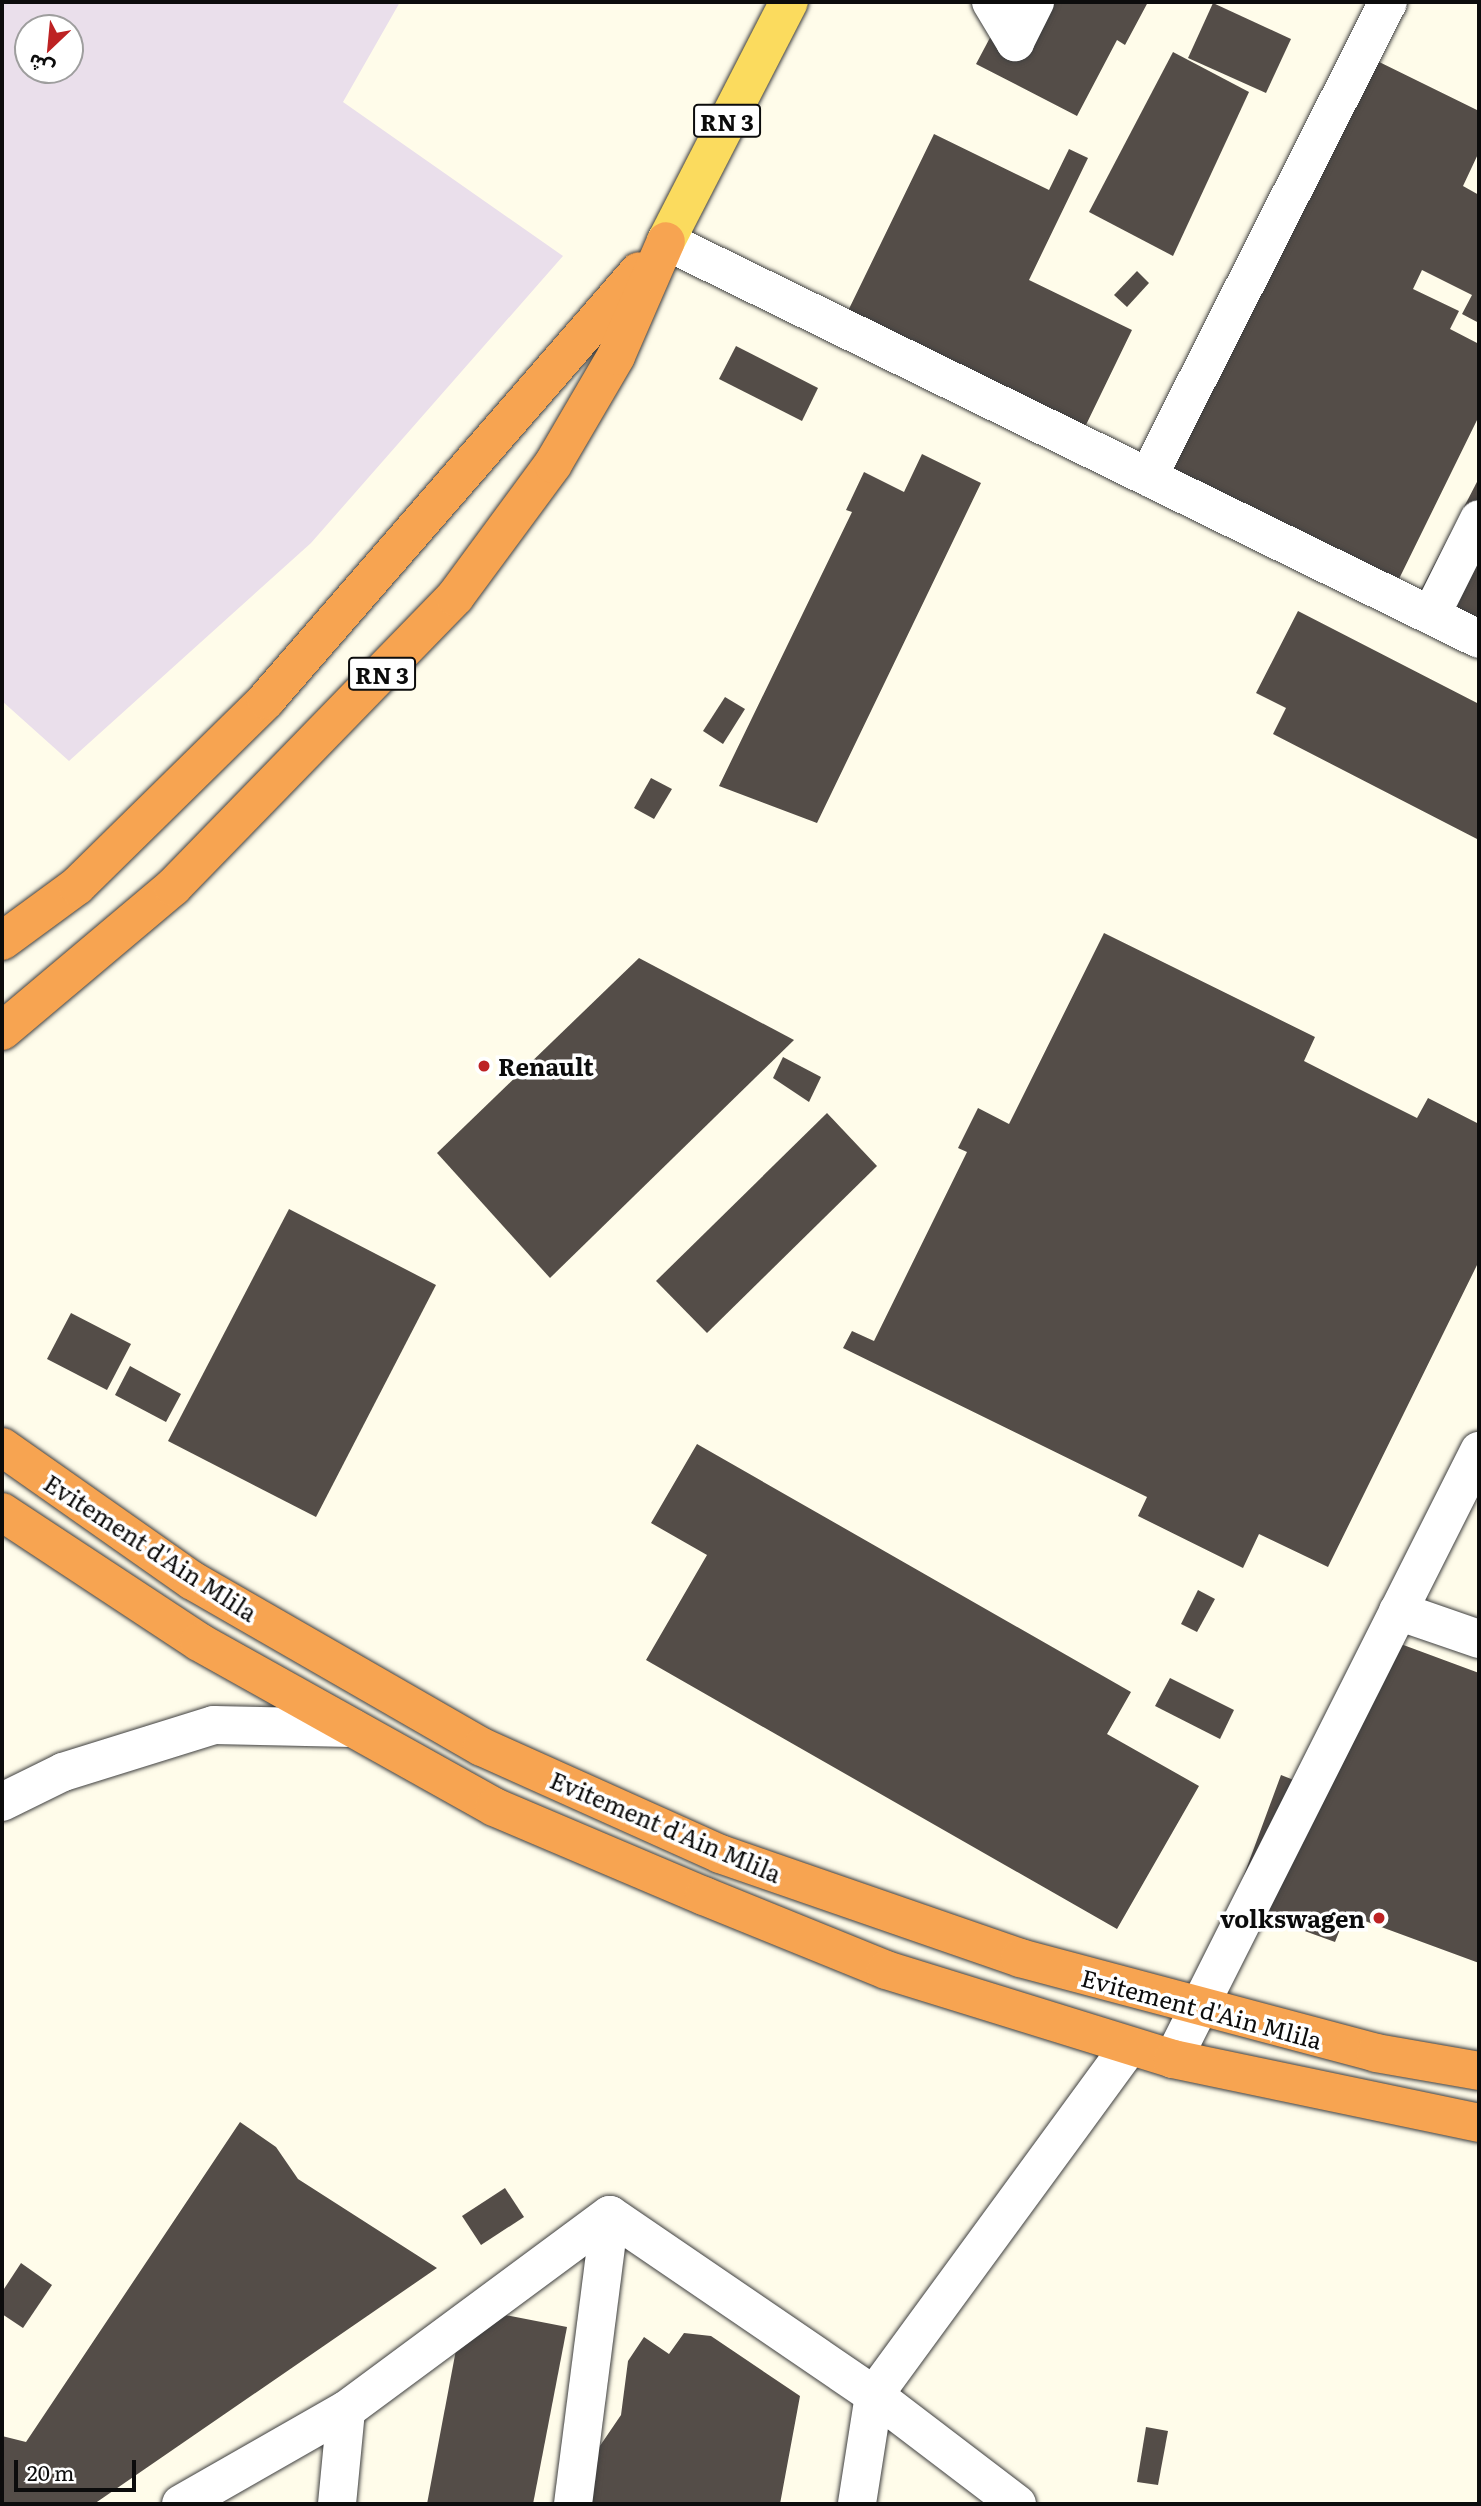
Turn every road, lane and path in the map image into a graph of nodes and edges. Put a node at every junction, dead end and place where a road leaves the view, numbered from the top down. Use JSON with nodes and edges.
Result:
{"nodes":[{"id":1,"x":789,"y":2,"type":"edge"},
{"id":2,"x":991,"y":2,"type":"edge"},
{"id":3,"x":1035,"y":2,"type":"edge"},
{"id":4,"x":1388,"y":2,"type":"edge"},
{"id":5,"x":666,"y":241,"type":"junction"},
{"id":6,"x":1148,"y":477,"type":"junction"},
{"id":7,"x":1479,"y":519,"type":"edge"},
{"id":8,"x":1431,"y":615,"type":"junction"},
{"id":9,"x":1479,"y":639,"type":"edge"},
{"id":10,"x":77,"y":886,"type":"junction"},
{"id":11,"x":2,"y":942,"type":"edge"},
{"id":12,"x":2,"y":954,"type":"edge"},
{"id":13,"x":2,"y":1031,"type":"edge"},
{"id":14,"x":2,"y":1447,"type":"edge"},
{"id":15,"x":1478,"y":1457,"type":"edge"},
{"id":16,"x":2,"y":1512,"type":"edge"},
{"id":17,"x":1398,"y":1611,"type":"junction"},
{"id":18,"x":1479,"y":1639,"type":"edge"},
{"id":19,"x":352,"y":1728,"type":"junction"},
{"id":20,"x":2,"y":1802,"type":"edge"},
{"id":21,"x":1194,"y":2007,"type":"junction"},
{"id":22,"x":1129,"y":2046,"type":"junction"},
{"id":23,"x":1173,"y":2059,"type":"junction"},
{"id":24,"x":1479,"y":2071,"type":"edge"},
{"id":25,"x":1479,"y":2123,"type":"edge"},
{"id":26,"x":610,"y":2215,"type":"junction"},
{"id":27,"x":874,"y":2395,"type":"junction"},
{"id":28,"x":346,"y":2410,"type":"junction"},
{"id":29,"x":181,"y":2504,"type":"edge"},
{"id":30,"x":337,"y":2504,"type":"edge"},
{"id":31,"x":573,"y":2504,"type":"edge"},
{"id":32,"x":857,"y":2504,"type":"edge"},
{"id":33,"x":1017,"y":2504,"type":"edge"}],
"edges":[{"from":1,"to":5,"type":"main road","number":"RN 3"},
{"from":2,"to":3,"type":"street"},
{"from":4,"to":6,"type":"street"},
{"from":5,"to":6,"type":"street"},
{"from":5,"to":10,"type":"highway","number":"RN 3"},
{"from":5,"to":13,"type":"highway","number":"RN 3"},
{"from":6,"to":8,"type":"street"},
{"from":7,"to":8,"type":"street"},
{"from":8,"to":9,"type":"street"},
{"from":10,"to":11,"type":"highway","number":"RN 3"},
{"from":10,"to":12,"type":"highway"},
{"from":14,"to":21,"type":"highway","name":"Evitement d'Ain Mlila"},
{"from":15,"to":17,"type":"street"},
{"from":16,"to":19,"type":"highway","name":"Evitement d'Ain Mlila"},
{"from":17,"to":18,"type":"street"},
{"from":17,"to":21,"type":"street"},
{"from":19,"to":20,"type":"street"},
{"from":19,"to":22,"type":"highway","name":"Evitement d'Ain Mlila"},
{"from":21,"to":23,"type":"street"},
{"from":21,"to":24,"type":"highway","name":"Evitement d'Ain Mlila"},
{"from":22,"to":23,"type":"highway","name":"Evitement d'Ain Mlila"},
{"from":22,"to":27,"type":"street"},
{"from":23,"to":25,"type":"highway","name":"Evitement d'Ain Mlila"},
{"from":26,"to":27,"type":"street"},
{"from":26,"to":28,"type":"street"},
{"from":26,"to":31,"type":"street"},
{"from":27,"to":32,"type":"street"},
{"from":27,"to":33,"type":"street"},
{"from":28,"to":29,"type":"street"},
{"from":28,"to":30,"type":"street"}]}
